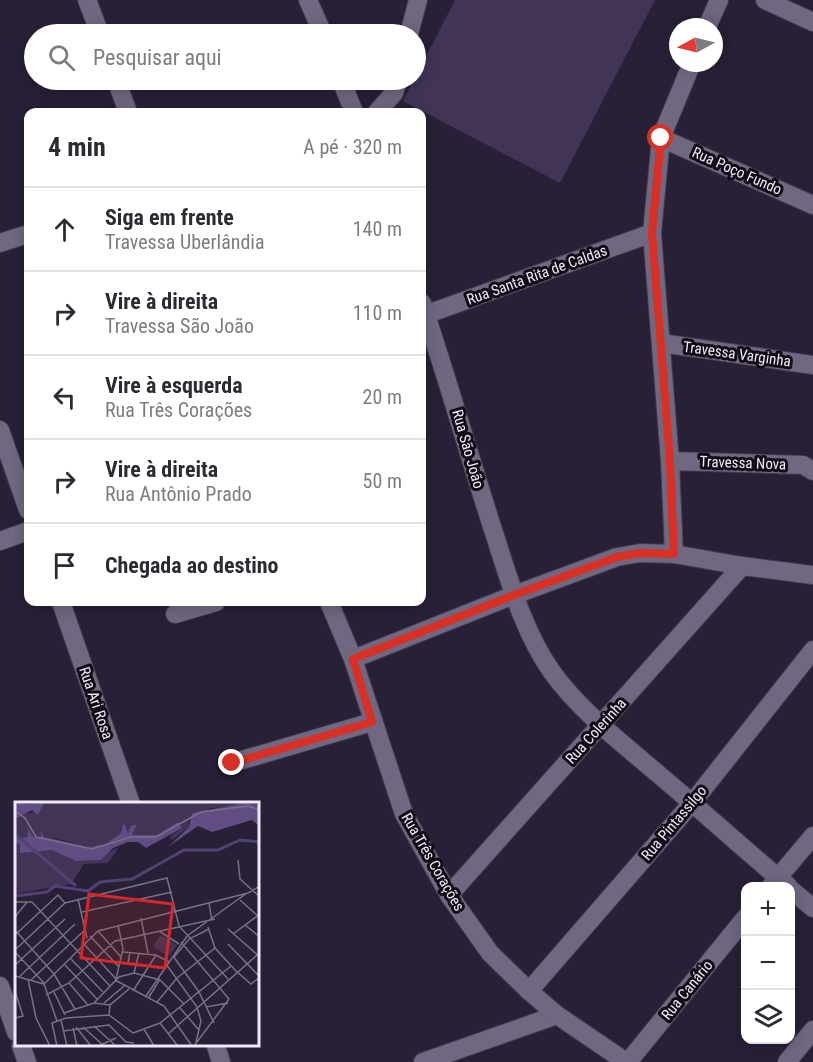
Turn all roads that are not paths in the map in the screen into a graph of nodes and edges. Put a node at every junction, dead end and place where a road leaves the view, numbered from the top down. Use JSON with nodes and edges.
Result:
{"nodes":[{"id":1,"x":87,"y":0,"type":"edge"},
{"id":2,"x":308,"y":0,"type":"edge"},
{"id":3,"x":418,"y":0,"type":"edge"},
{"id":4,"x":719,"y":0,"type":"edge"},
{"id":5,"x":765,"y":0,"type":"edge"},
{"id":6,"x":711,"y":18,"type":"edge"},
{"id":7,"x":813,"y":22,"type":"edge"},
{"id":8,"x":96,"y":24,"type":"edge"},
{"id":9,"x":318,"y":24,"type":"edge"},
{"id":10,"x":412,"y":24,"type":"edge"},
{"id":11,"x":688,"y":72,"type":"edge"},
{"id":12,"x":120,"y":90,"type":"edge"},
{"id":13,"x":345,"y":90,"type":"edge"},
{"id":14,"x":395,"y":90,"type":"edge"},
{"id":15,"x":126,"y":108,"type":"edge"},
{"id":16,"x":352,"y":108,"type":"edge"},
{"id":17,"x":381,"y":108,"type":"edge"},
{"id":18,"x":661,"y":138,"type":"junction"},
{"id":19,"x":813,"y":205,"type":"edge"},
{"id":20,"x":652,"y":233,"type":"junction"},
{"id":21,"x":24,"y":235,"type":"edge"},
{"id":22,"x":0,"y":243,"type":"edge"},
{"id":23,"x":426,"y":311,"type":"edge"},
{"id":24,"x":426,"y":321,"type":"edge"},
{"id":25,"x":661,"y":343,"type":"junction"},
{"id":26,"x":813,"y":365,"type":"edge"},
{"id":27,"x":0,"y":430,"type":"edge"},
{"id":28,"x":670,"y":461,"type":"junction"},
{"id":29,"x":813,"y":471,"type":"edge"},
{"id":30,"x":24,"y":499,"type":"edge"},
{"id":31,"x":24,"y":532,"type":"edge"},
{"id":32,"x":0,"y":541,"type":"edge"},
{"id":33,"x":674,"y":554,"type":"junction"},
{"id":34,"x":742,"y":566,"type":"junction"},
{"id":35,"x":813,"y":575,"type":"edge"},
{"id":36,"x":514,"y":595,"type":"junction"},
{"id":37,"x":62,"y":606,"type":"edge"},
{"id":38,"x":202,"y":606,"type":"edge"},
{"id":39,"x":331,"y":606,"type":"edge"},
{"id":40,"x":175,"y":614,"type":"dead end"},
{"id":41,"x":813,"y":650,"type":"edge"},
{"id":42,"x":353,"y":659,"type":"junction"},
{"id":43,"x":372,"y":722,"type":"junction"},
{"id":44,"x":602,"y":725,"type":"junction"},
{"id":45,"x":232,"y":763,"type":"dead end"},
{"id":46,"x":130,"y":802,"type":"edge"},
{"id":47,"x":692,"y":803,"type":"junction"},
{"id":48,"x":813,"y":836,"type":"edge"},
{"id":49,"x":779,"y":882,"type":"edge"},
{"id":50,"x":784,"y":882,"type":"edge"},
{"id":51,"x":449,"y":895,"type":"junction"},
{"id":52,"x":795,"y":895,"type":"edge"},
{"id":53,"x":813,"y":908,"type":"edge"},
{"id":54,"x":741,"y":923,"type":"edge"},
{"id":55,"x":0,"y":986,"type":"edge"},
{"id":56,"x":529,"y":991,"type":"junction"},
{"id":57,"x":557,"y":1015,"type":"junction"},
{"id":58,"x":15,"y":1029,"type":"edge"},
{"id":59,"x":813,"y":1030,"type":"edge"},
{"id":60,"x":21,"y":1047,"type":"edge"},
{"id":61,"x":216,"y":1047,"type":"edge"},
{"id":62,"x":456,"y":1057,"type":"edge"},
{"id":63,"x":27,"y":1062,"type":"edge"},
{"id":64,"x":221,"y":1062,"type":"edge"},
{"id":65,"x":423,"y":1062,"type":"edge"},
{"id":66,"x":627,"y":1062,"type":"edge"},
{"id":67,"x":787,"y":1062,"type":"edge"}],
"edges":[{"from":1,"to":8,"type":"street"},
{"from":2,"to":9,"type":"street"},
{"from":3,"to":10,"type":"street"},
{"from":4,"to":6,"type":"street"},
{"from":5,"to":7,"type":"street"},
{"from":11,"to":18,"type":"street"},
{"from":12,"to":15,"type":"street"},
{"from":13,"to":16,"type":"street"},
{"from":14,"to":17,"type":"street"},
{"from":18,"to":19,"type":"street","name":"Rua Poço Fundo"},
{"from":18,"to":20,"type":"street"},
{"from":20,"to":23,"type":"street","name":"Rua Santa Rita de Caldas"},
{"from":20,"to":25,"type":"street"},
{"from":21,"to":22,"type":"street"},
{"from":24,"to":36,"type":"street","name":"Rua São João"},
{"from":25,"to":26,"type":"street","name":"Travessa Varginha"},
{"from":25,"to":28,"type":"street"},
{"from":27,"to":30,"type":"street"},
{"from":28,"to":29,"type":"street","name":"Travessa Nova"},
{"from":28,"to":33,"type":"street"},
{"from":31,"to":32,"type":"street"},
{"from":33,"to":34,"type":"street"},
{"from":33,"to":36,"type":"street"},
{"from":34,"to":35,"type":"street"},
{"from":34,"to":44,"type":"street","name":"Rua Colerinha"},
{"from":36,"to":42,"type":"street"},
{"from":36,"to":44,"type":"street","name":"Rua São João"},
{"from":37,"to":46,"type":"street","name":"Rua Ari Rosa"},
{"from":38,"to":40,"type":"street"},
{"from":39,"to":42,"type":"street","name":"Rua Três Corações"},
{"from":41,"to":47,"type":"street","name":"Rua Pintassilgo"},
{"from":42,"to":43,"type":"street","name":"Rua Três Corações"},
{"from":43,"to":45,"type":"street"},
{"from":43,"to":51,"type":"street","name":"Rua Três Corações"},
{"from":44,"to":47,"type":"street","name":"Rua São João"},
{"from":44,"to":51,"type":"street","name":"Rua Colerinha"},
{"from":47,"to":49,"type":"street","name":"Rua São João"},
{"from":47,"to":56,"type":"street","name":"Rua Pintassilgo"},
{"from":48,"to":50,"type":"street"},
{"from":51,"to":56,"type":"street","name":"Rua Três Corações"},
{"from":52,"to":53,"type":"street","name":"Rua São João"},
{"from":54,"to":66,"type":"street","name":"Rua Canário"},
{"from":55,"to":58,"type":"street"},
{"from":56,"to":57,"type":"street","name":"Rua Três Corações"},
{"from":57,"to":62,"type":"street"},
{"from":57,"to":66,"type":"street","name":"Rua Três Corações"},
{"from":59,"to":67,"type":"street"},
{"from":60,"to":63,"type":"street"},
{"from":61,"to":64,"type":"street"},
{"from":62,"to":65,"type":"street"}]}
